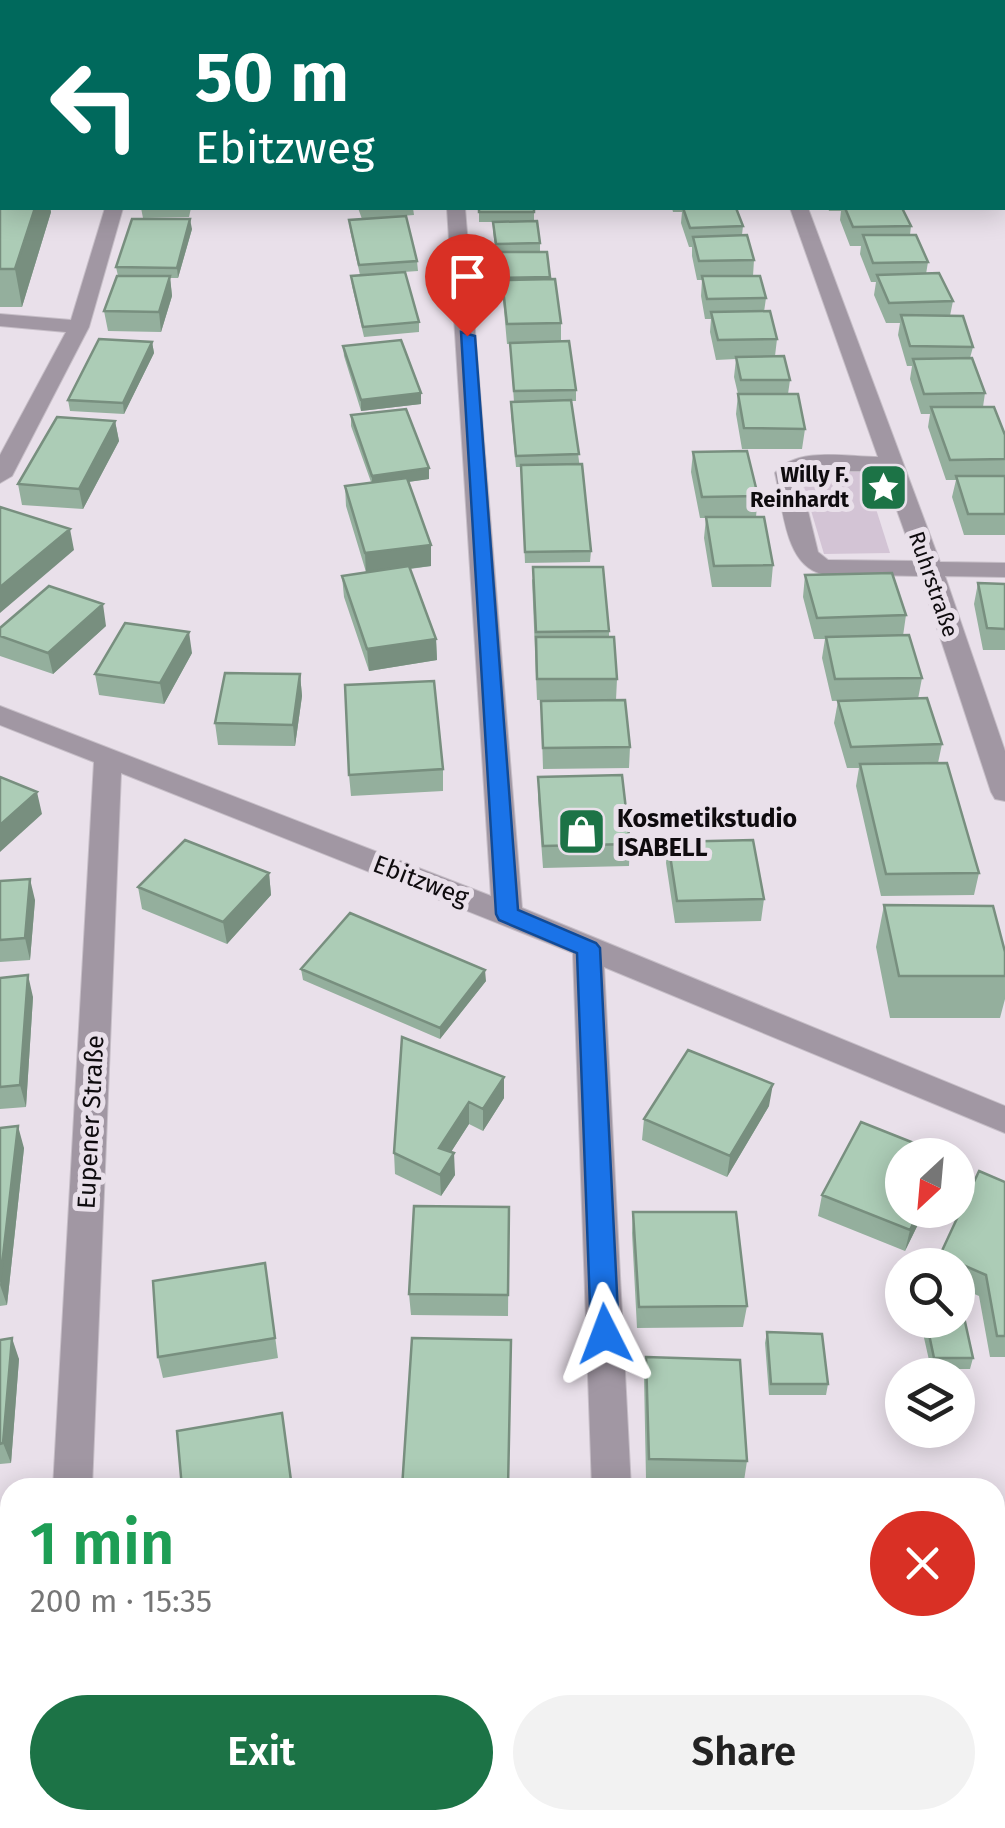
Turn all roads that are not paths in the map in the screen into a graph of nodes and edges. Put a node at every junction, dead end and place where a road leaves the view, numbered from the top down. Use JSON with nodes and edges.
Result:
{"nodes":[{"id":1,"x":113,"y":210,"type":"edge"},
{"id":2,"x":456,"y":210,"type":"edge"},
{"id":3,"x":801,"y":210,"type":"edge"},
{"id":4,"x":0,"y":320,"type":"edge"},
{"id":5,"x":78,"y":328,"type":"junction"},
{"id":6,"x":892,"y":464,"type":"junction"},
{"id":7,"x":0,"y":475,"type":"edge"},
{"id":8,"x":929,"y":566,"type":"junction"},
{"id":9,"x":1005,"y":570,"type":"edge"},
{"id":10,"x":0,"y":714,"type":"edge"},
{"id":11,"x":108,"y":757,"type":"junction"},
{"id":12,"x":1005,"y":792,"type":"edge"},
{"id":13,"x":507,"y":914,"type":"junction"},
{"id":14,"x":588,"y":948,"type":"junction"},
{"id":15,"x":1005,"y":1120,"type":"edge"},
{"id":16,"x":72,"y":1478,"type":"edge"},
{"id":17,"x":612,"y":1478,"type":"edge"}],
"edges":[{"from":1,"to":5,"type":"street"},
{"from":2,"to":13,"type":"street"},
{"from":3,"to":6,"type":"street","name":"Ruhrstraße"},
{"from":4,"to":5,"type":"street"},
{"from":5,"to":7,"type":"street"},
{"from":6,"to":8,"type":"street","name":"Ruhrstraße"},
{"from":6,"to":8,"type":"street"},
{"from":8,"to":9,"type":"street"},
{"from":8,"to":12,"type":"street","name":"Ruhrstraße"},
{"from":10,"to":11,"type":"street","name":"Ebitzweg"},
{"from":11,"to":13,"type":"street","name":"Ebitzweg"},
{"from":11,"to":16,"type":"street","name":"Eupener Straße"},
{"from":13,"to":14,"type":"street","name":"Ebitzweg"},
{"from":14,"to":15,"type":"street","name":"Ebitzweg"},
{"from":14,"to":17,"type":"street"}]}
